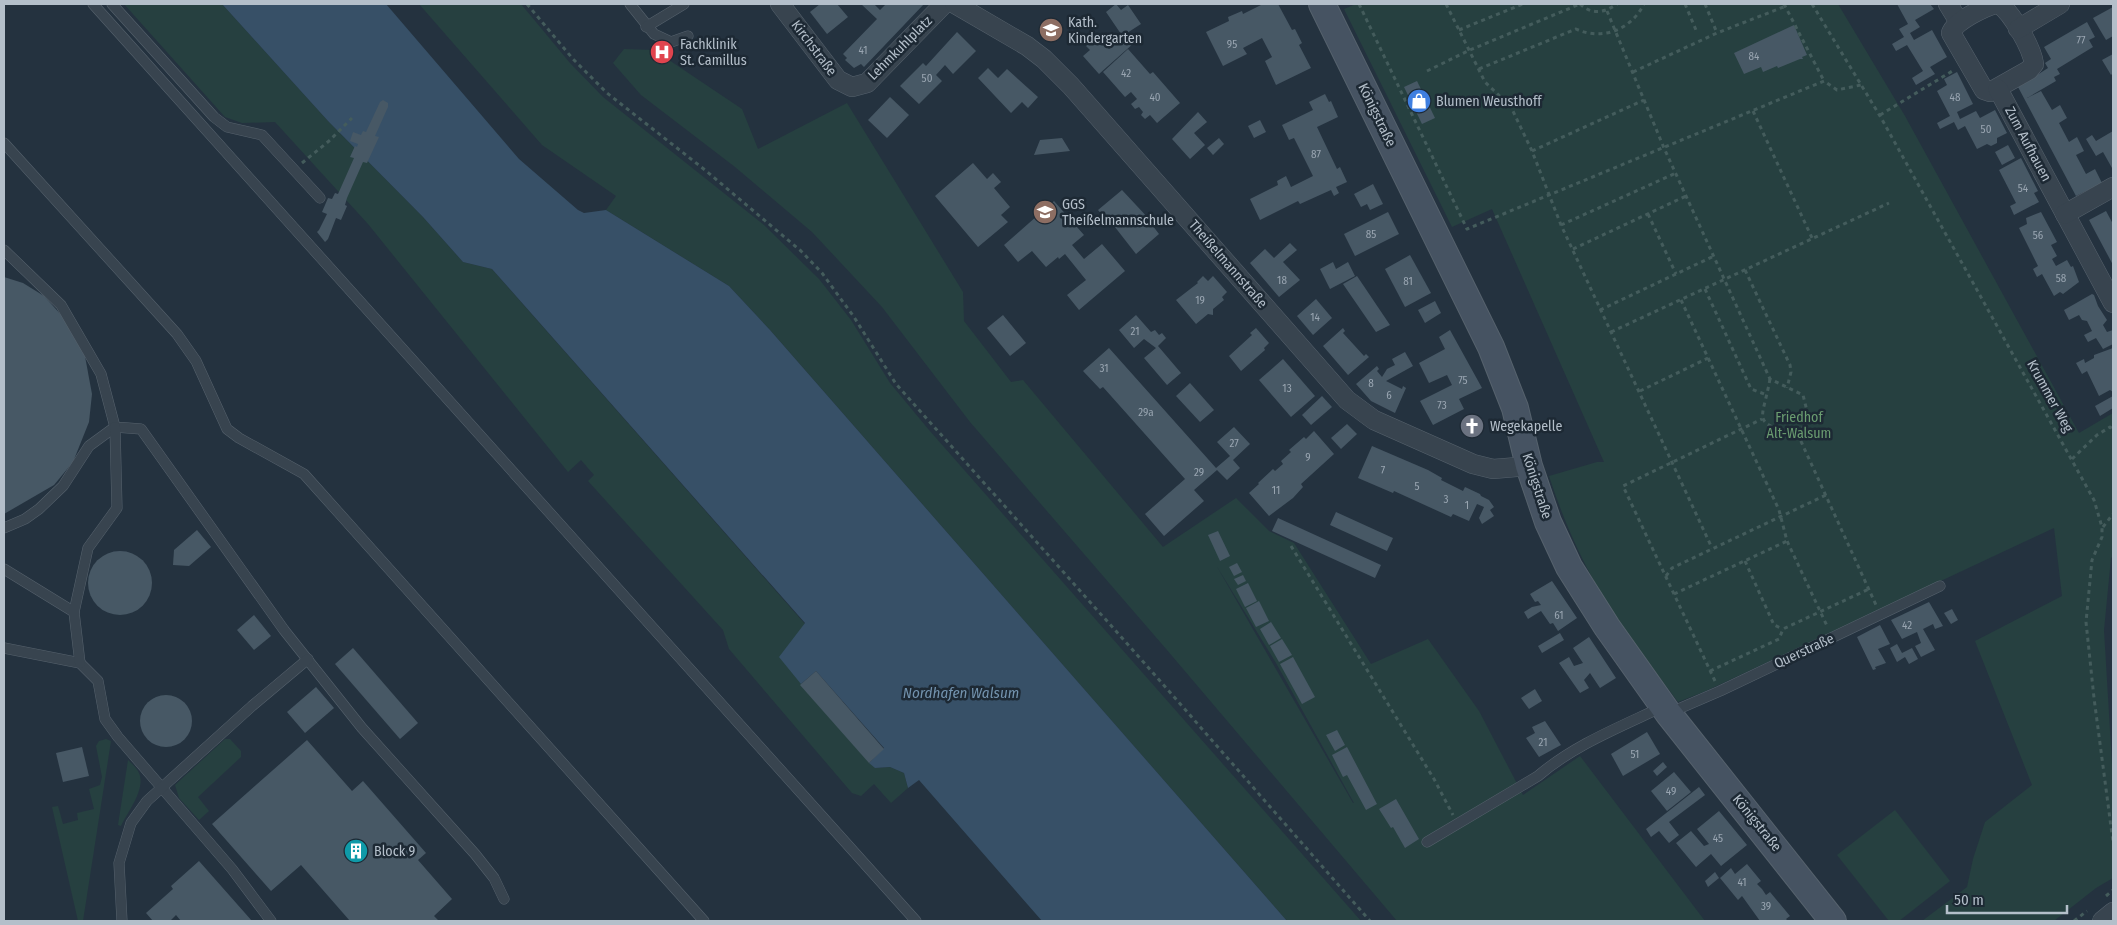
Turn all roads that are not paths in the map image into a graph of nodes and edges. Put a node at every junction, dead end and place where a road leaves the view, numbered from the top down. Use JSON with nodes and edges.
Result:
{"nodes":[{"id":1,"x":93,"y":4,"type":"edge"},
{"id":2,"x":112,"y":4,"type":"edge"},
{"id":3,"x":630,"y":4,"type":"edge"},
{"id":4,"x":684,"y":4,"type":"edge"},
{"id":5,"x":780,"y":4,"type":"edge"},
{"id":6,"x":944,"y":4,"type":"edge"},
{"id":7,"x":955,"y":4,"type":"edge"},
{"id":8,"x":1322,"y":4,"type":"edge"},
{"id":9,"x":1948,"y":4,"type":"edge"},
{"id":10,"x":1997,"y":4,"type":"edge"},
{"id":11,"x":2060,"y":4,"type":"edge"},
{"id":12,"x":1959,"y":22,"type":"junction"},
{"id":13,"x":646,"y":27,"type":"junction"},
{"id":14,"x":2018,"y":29,"type":"junction"},
{"id":15,"x":688,"y":36,"type":"dead end"},
{"id":16,"x":852,"y":87,"type":"joint"},
{"id":17,"x":1998,"y":89,"type":"junction"},
{"id":18,"x":214,"y":117,"type":"junction"},
{"id":19,"x":202,"y":127,"type":"junction"},
{"id":20,"x":4,"y":143,"type":"edge"},
{"id":21,"x":2113,"y":187,"type":"edge"},
{"id":22,"x":320,"y":198,"type":"dead end"},
{"id":23,"x":2065,"y":214,"type":"junction"},
{"id":24,"x":4,"y":250,"type":"edge"},
{"id":25,"x":2113,"y":303,"type":"edge"},
{"id":26,"x":115,"y":427,"type":"junction"},
{"id":27,"x":1529,"y":466,"type":"junction"},
{"id":28,"x":4,"y":528,"type":"edge"},
{"id":29,"x":4,"y":569,"type":"edge"},
{"id":30,"x":1940,"y":586,"type":"dead end"},
{"id":31,"x":74,"y":612,"type":"junction"},
{"id":32,"x":4,"y":648,"type":"edge"},
{"id":33,"x":308,"y":659,"type":"junction"},
{"id":34,"x":80,"y":663,"type":"junction"},
{"id":35,"x":1666,"y":710,"type":"junction"},
{"id":36,"x":162,"y":788,"type":"junction"},
{"id":37,"x":1427,"y":842,"type":"dead end"},
{"id":38,"x":504,"y":899,"type":"dead end"},
{"id":39,"x":2113,"y":912,"type":"edge"},
{"id":40,"x":122,"y":921,"type":"edge"},
{"id":41,"x":271,"y":921,"type":"edge"},
{"id":42,"x":704,"y":921,"type":"edge"},
{"id":43,"x":916,"y":921,"type":"edge"},
{"id":44,"x":1833,"y":921,"type":"edge"},
{"id":45,"x":2102,"y":921,"type":"edge"}],
"edges":[{"from":1,"to":19,"type":"lane"},
{"from":2,"to":18,"type":"lane"},
{"from":3,"to":13,"type":"lane"},
{"from":4,"to":13,"type":"lane"},
{"from":5,"to":16,"type":"street","name":"Kirchstraße"},
{"from":6,"to":16,"type":"street","name":"Lehmkuhlplatz"},
{"from":7,"to":27,"type":"street","name":"Theißelmannstraße"},
{"from":8,"to":27,"type":"street","name":"Königstraße"},
{"from":9,"to":12,"type":"street"},
{"from":10,"to":12,"type":"street"},
{"from":10,"to":14,"type":"street"},
{"from":11,"to":14,"type":"street"},
{"from":12,"to":17,"type":"street"},
{"from":13,"to":15,"type":"lane"},
{"from":14,"to":17,"type":"street"},
{"from":17,"to":23,"type":"street","name":"Zum Aufhauen"},
{"from":18,"to":19,"type":"lane"},
{"from":18,"to":22,"type":"lane"},
{"from":19,"to":43,"type":"lane"},
{"from":20,"to":42,"type":"lane"},
{"from":21,"to":23,"type":"street"},
{"from":23,"to":25,"type":"street","name":"Zum Aufhauen"},
{"from":24,"to":26,"type":"lane"},
{"from":26,"to":28,"type":"lane"},
{"from":26,"to":31,"type":"lane"},
{"from":26,"to":33,"type":"lane"},
{"from":27,"to":35,"type":"street","name":"Königstraße"},
{"from":29,"to":31,"type":"lane"},
{"from":30,"to":35,"type":"lane","name":"Querstraße"},
{"from":31,"to":34,"type":"lane"},
{"from":32,"to":34,"type":"lane"},
{"from":33,"to":36,"type":"lane"},
{"from":33,"to":38,"type":"lane"},
{"from":34,"to":36,"type":"lane"},
{"from":35,"to":37,"type":"lane","name":"Querstraße"},
{"from":35,"to":44,"type":"street","name":"Königstraße"},
{"from":36,"to":40,"type":"lane"},
{"from":36,"to":41,"type":"lane"},
{"from":39,"to":45,"type":"street"}]}
